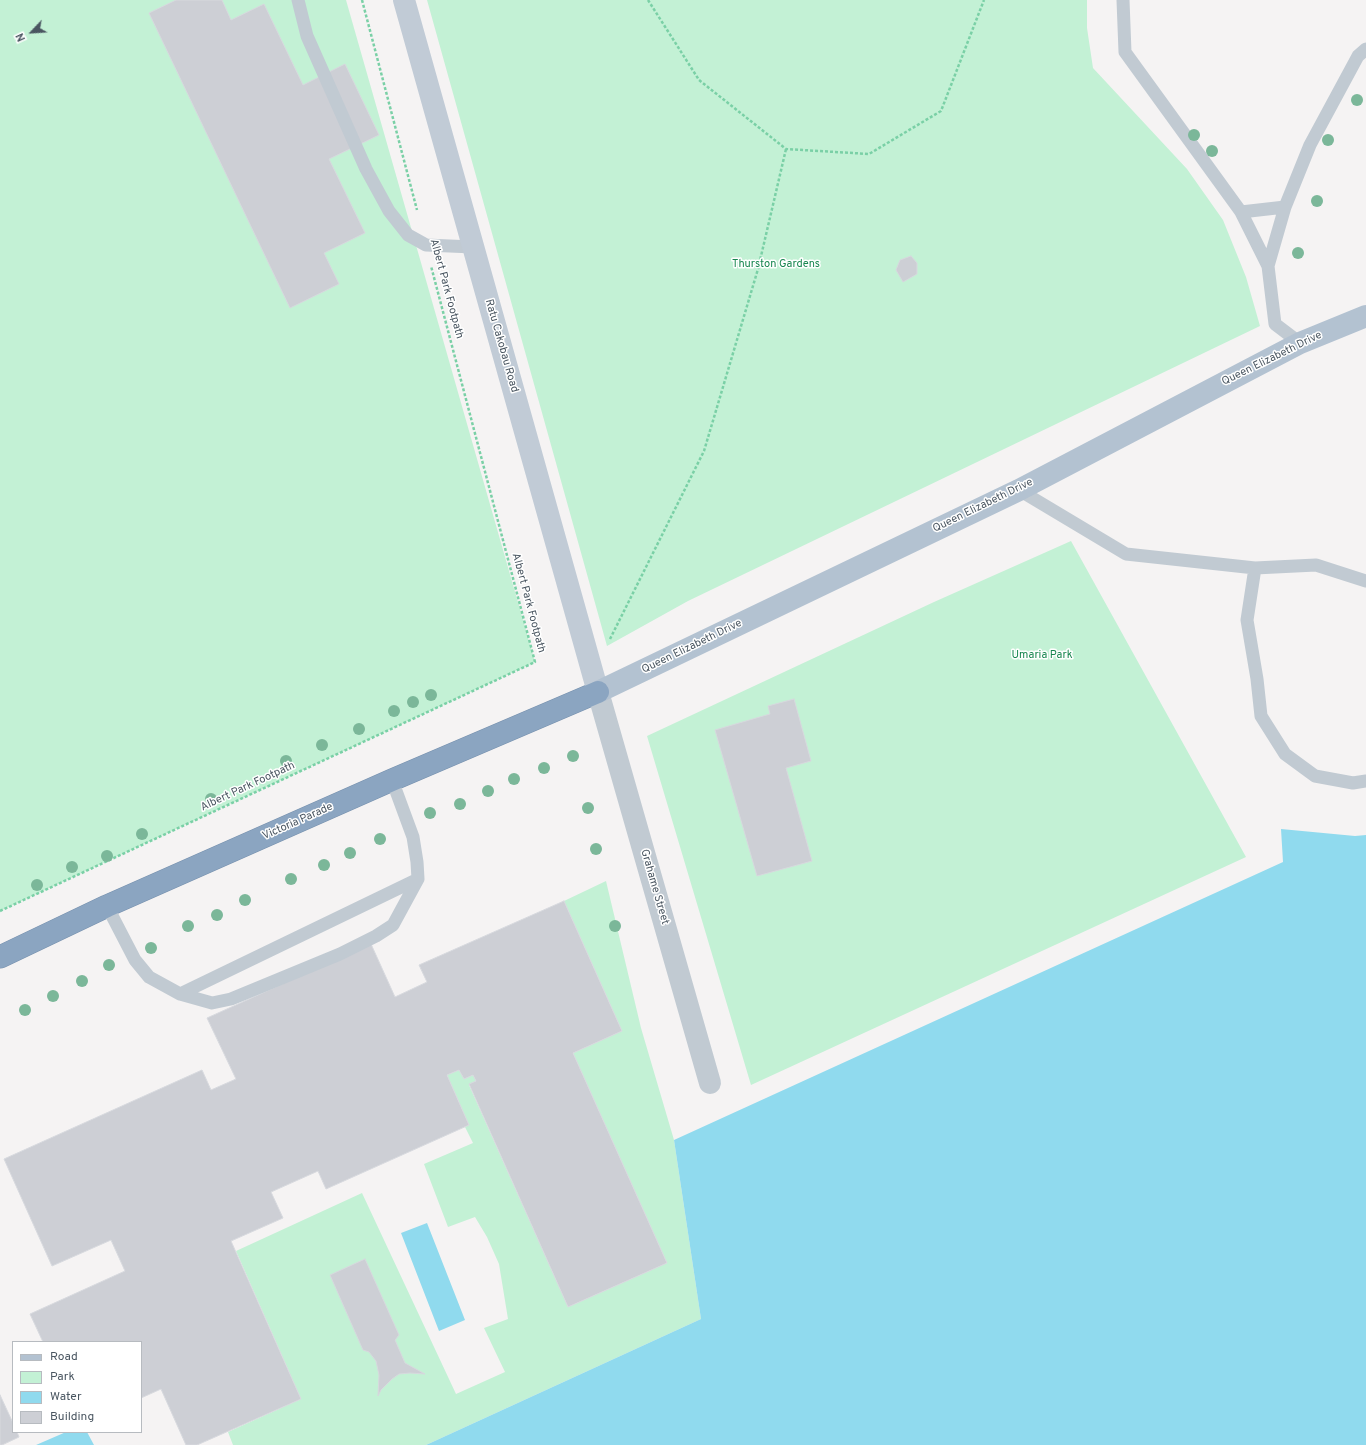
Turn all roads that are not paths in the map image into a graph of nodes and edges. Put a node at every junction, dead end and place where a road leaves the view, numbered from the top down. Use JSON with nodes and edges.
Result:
{"nodes":[{"id":1,"x":298,"y":0,"type":"edge"},
{"id":2,"x":404,"y":0,"type":"edge"},
{"id":3,"x":1123,"y":0,"type":"edge"},
{"id":4,"x":1366,"y":49,"type":"edge"},
{"id":5,"x":1285,"y":206,"type":"junction"},
{"id":6,"x":1241,"y":212,"type":"junction"},
{"id":7,"x":473,"y":247,"type":"junction"},
{"id":8,"x":1268,"y":266,"type":"junction"},
{"id":9,"x":1366,"y":316,"type":"edge"},
{"id":10,"x":1300,"y":343,"type":"junction"},
{"id":11,"x":1018,"y":490,"type":"junction"},
{"id":12,"x":1255,"y":568,"type":"junction"},
{"id":13,"x":1366,"y":581,"type":"edge"},
{"id":14,"x":598,"y":692,"type":"junction"},
{"id":15,"x":392,"y":780,"type":"junction"},
{"id":16,"x":1366,"y":782,"type":"edge"},
{"id":17,"x":418,"y":879,"type":"junction"},
{"id":18,"x":107,"y":906,"type":"junction"},
{"id":19,"x":0,"y":957,"type":"edge"},
{"id":20,"x":180,"y":994,"type":"junction"},
{"id":21,"x":710,"y":1083,"type":"dead end"}],
"edges":[{"from":1,"to":7,"type":"lane"},
{"from":2,"to":7,"type":"main road","name":"Ratu Cakobau Road"},
{"from":3,"to":6,"type":"lane"},
{"from":4,"to":5,"type":"lane"},
{"from":5,"to":6,"type":"lane"},
{"from":5,"to":8,"type":"lane"},
{"from":6,"to":8,"type":"lane"},
{"from":7,"to":14,"type":"main road","name":"Ratu Cakobau Road"},
{"from":8,"to":10,"type":"lane"},
{"from":9,"to":10,"type":"main road","name":"Queen Elizabeth Drive"},
{"from":10,"to":11,"type":"main road","name":"Queen Elizabeth Drive"},
{"from":11,"to":12,"type":"lane"},
{"from":11,"to":14,"type":"main road","name":"Queen Elizabeth Drive"},
{"from":12,"to":13,"type":"lane"},
{"from":12,"to":16,"type":"lane"},
{"from":14,"to":15,"type":"highway","name":"Victoria Parade"},
{"from":14,"to":21,"type":"street","name":"Grahame Street"},
{"from":15,"to":17,"type":"lane"},
{"from":15,"to":18,"type":"highway","name":"Victoria Parade"},
{"from":17,"to":20,"type":"lane"},
{"from":17,"to":20,"type":"lane"},
{"from":18,"to":19,"type":"highway","name":"Victoria Parade"},
{"from":18,"to":20,"type":"lane"}]}
